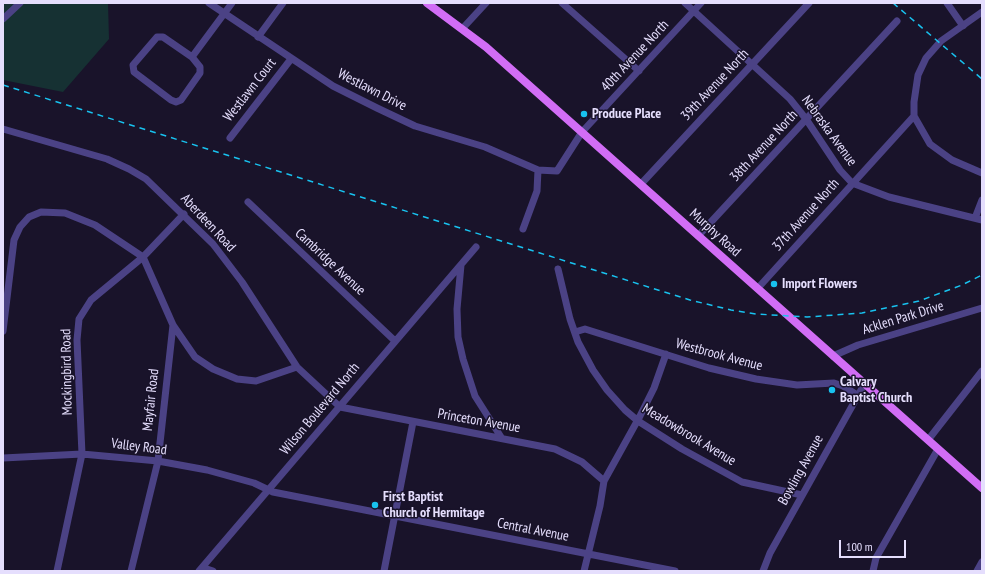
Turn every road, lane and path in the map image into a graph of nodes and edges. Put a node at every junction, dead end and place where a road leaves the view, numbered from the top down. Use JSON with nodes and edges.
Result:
{"nodes":[{"id":1,"x":20,"y":3,"type":"edge"},
{"id":2,"x":209,"y":3,"type":"edge"},
{"id":3,"x":232,"y":3,"type":"edge"},
{"id":4,"x":283,"y":3,"type":"edge"},
{"id":5,"x":427,"y":3,"type":"edge"},
{"id":6,"x":486,"y":3,"type":"edge"},
{"id":7,"x":562,"y":3,"type":"edge"},
{"id":8,"x":685,"y":3,"type":"edge"},
{"id":9,"x":702,"y":3,"type":"edge"},
{"id":10,"x":809,"y":3,"type":"edge"},
{"id":11,"x":947,"y":3,"type":"edge"},
{"id":12,"x":694,"y":11,"type":"junction"},
{"id":13,"x":982,"y":12,"type":"edge"},
{"id":14,"x":224,"y":14,"type":"junction"},
{"id":15,"x":3,"y":19,"type":"edge"},
{"id":16,"x":897,"y":21,"type":"dead end"},
{"id":17,"x":962,"y":26,"type":"junction"},
{"id":18,"x":462,"y":29,"type":"junction"},
{"id":19,"x":258,"y":37,"type":"junction"},
{"id":20,"x":192,"y":57,"type":"junction"},
{"id":21,"x":291,"y":59,"type":"junction"},
{"id":22,"x":752,"y":64,"type":"junction"},
{"id":23,"x":639,"y":71,"type":"junction"},
{"id":24,"x":914,"y":116,"type":"junction"},
{"id":25,"x":806,"y":119,"type":"junction"},
{"id":26,"x":3,"y":129,"type":"edge"},
{"id":27,"x":582,"y":132,"type":"junction"},
{"id":28,"x":230,"y":138,"type":"dead end"},
{"id":29,"x":538,"y":170,"type":"junction"},
{"id":30,"x":982,"y":173,"type":"edge"},
{"id":31,"x":852,"y":183,"type":"junction"},
{"id":32,"x":640,"y":184,"type":"junction"},
{"id":33,"x":982,"y":200,"type":"edge"},
{"id":34,"x":248,"y":202,"type":"dead end"},
{"id":35,"x":184,"y":214,"type":"junction"},
{"id":36,"x":978,"y":219,"type":"edge"},
{"id":37,"x":523,"y":229,"type":"dead end"},
{"id":38,"x":698,"y":236,"type":"junction"},
{"id":39,"x":476,"y":247,"type":"dead end"},
{"id":40,"x":143,"y":258,"type":"junction"},
{"id":41,"x":461,"y":265,"type":"junction"},
{"id":42,"x":558,"y":269,"type":"dead end"},
{"id":43,"x":758,"y":288,"type":"junction"},
{"id":44,"x":982,"y":308,"type":"edge"},
{"id":45,"x":173,"y":326,"type":"junction"},
{"id":46,"x":3,"y":331,"type":"edge"},
{"id":47,"x":575,"y":332,"type":"junction"},
{"id":48,"x":395,"y":341,"type":"junction"},
{"id":49,"x":666,"y":354,"type":"junction"},
{"id":50,"x":833,"y":356,"type":"junction"},
{"id":51,"x":297,"y":367,"type":"junction"},
{"id":52,"x":982,"y":371,"type":"edge"},
{"id":53,"x":865,"y":384,"type":"junction"},
{"id":54,"x":857,"y":395,"type":"junction"},
{"id":55,"x":340,"y":407,"type":"junction"},
{"id":56,"x":638,"y":421,"type":"junction"},
{"id":57,"x":412,"y":422,"type":"junction"},
{"id":58,"x":501,"y":437,"type":"junction"},
{"id":59,"x":928,"y":440,"type":"junction"},
{"id":60,"x":938,"y":449,"type":"junction"},
{"id":61,"x":82,"y":454,"type":"junction"},
{"id":62,"x":3,"y":458,"type":"edge"},
{"id":63,"x":158,"y":461,"type":"junction"},
{"id":64,"x":604,"y":481,"type":"junction"},
{"id":65,"x":982,"y":488,"type":"edge"},
{"id":66,"x":268,"y":491,"type":"junction"},
{"id":67,"x":802,"y":496,"type":"junction"},
{"id":68,"x":394,"y":516,"type":"junction"},
{"id":69,"x":588,"y":554,"type":"junction"},
{"id":70,"x":982,"y":562,"type":"edge"},
{"id":71,"x":57,"y":571,"type":"edge"},
{"id":72,"x":131,"y":571,"type":"edge"},
{"id":73,"x":199,"y":571,"type":"edge"},
{"id":74,"x":204,"y":571,"type":"edge"},
{"id":75,"x":213,"y":571,"type":"edge"},
{"id":76,"x":384,"y":571,"type":"edge"},
{"id":77,"x":584,"y":571,"type":"edge"},
{"id":78,"x":675,"y":571,"type":"edge"},
{"id":79,"x":764,"y":571,"type":"edge"},
{"id":80,"x":873,"y":571,"type":"edge"},
{"id":81,"x":977,"y":571,"type":"edge"}],
"edges":[{"from":1,"to":15,"type":"street"},
{"from":2,"to":14,"type":"street","name":"Westlawn Drive"},
{"from":3,"to":14,"type":"street"},
{"from":4,"to":19,"type":"street"},
{"from":5,"to":18,"type":"main road","name":"Murphy Road"},
{"from":6,"to":18,"type":"street"},
{"from":7,"to":23,"type":"street"},
{"from":8,"to":12,"type":"street","name":"Nebraska Avenue"},
{"from":9,"to":12,"type":"street","name":"40th Avenue North"},
{"from":10,"to":22,"type":"street","name":"39th Avenue North"},
{"from":11,"to":17,"type":"street"},
{"from":12,"to":22,"type":"street","name":"Nebraska Avenue"},
{"from":12,"to":23,"type":"street","name":"40th Avenue North"},
{"from":13,"to":17,"type":"street"},
{"from":14,"to":19,"type":"street","name":"Westlawn Drive"},
{"from":14,"to":20,"type":"street"},
{"from":16,"to":25,"type":"street","name":"38th Avenue North"},
{"from":17,"to":24,"type":"street"},
{"from":18,"to":27,"type":"main road","name":"Murphy Road"},
{"from":19,"to":21,"type":"street","name":"Westlawn Drive"},
{"from":20,"to":20,"type":"street"},
{"from":21,"to":28,"type":"street","name":"Westlawn Court"},
{"from":21,"to":29,"type":"street","name":"Westlawn Drive"},
{"from":22,"to":25,"type":"street","name":"Nebraska Avenue"},
{"from":22,"to":32,"type":"street","name":"39th Avenue North"},
{"from":23,"to":27,"type":"street","name":"40th Avenue North"},
{"from":24,"to":30,"type":"street"},
{"from":24,"to":31,"type":"street","name":"37th Avenue North"},
{"from":25,"to":31,"type":"street","name":"Nebraska Avenue"},
{"from":25,"to":38,"type":"street","name":"38th Avenue North"},
{"from":26,"to":35,"type":"street","name":"Aberdeen Road"},
{"from":27,"to":29,"type":"street","name":"40th Avenue North"},
{"from":27,"to":32,"type":"main road","name":"Murphy Road"},
{"from":29,"to":37,"type":"street"},
{"from":31,"to":36,"type":"street","name":"Nebraska Avenue"},
{"from":31,"to":43,"type":"street","name":"37th Avenue North"},
{"from":32,"to":38,"type":"main road","name":"Murphy Road"},
{"from":33,"to":36,"type":"street"},
{"from":34,"to":48,"type":"street","name":"Cambridge Avenue"},
{"from":35,"to":40,"type":"street","name":"Mockingbird Road"},
{"from":35,"to":51,"type":"street","name":"Aberdeen Road"},
{"from":38,"to":43,"type":"main road","name":"Murphy Road"},
{"from":39,"to":41,"type":"street","name":"Wilson Boulevard North"},
{"from":40,"to":45,"type":"street"},
{"from":40,"to":46,"type":"street"},
{"from":40,"to":61,"type":"street","name":"Mockingbird Road"},
{"from":41,"to":48,"type":"street","name":"Wilson Boulevard North"},
{"from":41,"to":58,"type":"street"},
{"from":42,"to":47,"type":"street","name":"Meadowbrook Avenue"},
{"from":43,"to":50,"type":"main road","name":"Murphy Road"},
{"from":44,"to":50,"type":"street","name":"Acklen Park Drive"},
{"from":45,"to":51,"type":"street"},
{"from":45,"to":63,"type":"street","name":"Mayfair Road"},
{"from":47,"to":49,"type":"street","name":"Westbrook Avenue"},
{"from":47,"to":56,"type":"street","name":"Meadowbrook Avenue"},
{"from":48,"to":55,"type":"street","name":"Wilson Boulevard North"},
{"from":49,"to":54,"type":"street","name":"Westbrook Avenue"},
{"from":49,"to":56,"type":"street"},
{"from":50,"to":53,"type":"main road","name":"Murphy Road"},
{"from":51,"to":55,"type":"street","name":"Aberdeen Road"},
{"from":52,"to":59,"type":"street"},
{"from":53,"to":54,"type":"street","name":"Bowling Avenue"},
{"from":53,"to":59,"type":"main road","name":"Murphy Road"},
{"from":54,"to":67,"type":"street","name":"Bowling Avenue"},
{"from":55,"to":57,"type":"street","name":"Princeton Avenue"},
{"from":55,"to":66,"type":"street","name":"Wilson Boulevard North"},
{"from":56,"to":64,"type":"street"},
{"from":56,"to":67,"type":"street","name":"Meadowbrook Avenue"},
{"from":57,"to":58,"type":"street","name":"Princeton Avenue"},
{"from":57,"to":68,"type":"street"},
{"from":58,"to":64,"type":"street","name":"Princeton Avenue"},
{"from":59,"to":60,"type":"main road","name":"Murphy Road"},
{"from":60,"to":65,"type":"main road","name":"Murphy Road"},
{"from":60,"to":80,"type":"street"},
{"from":61,"to":62,"type":"street","name":"Valley Road"},
{"from":61,"to":63,"type":"street","name":"Valley Road"},
{"from":61,"to":71,"type":"street","name":"Mockingbird Road"},
{"from":63,"to":66,"type":"street","name":"Valley Road"},
{"from":63,"to":72,"type":"street","name":"Mayfair Road"},
{"from":64,"to":69,"type":"street"},
{"from":66,"to":68,"type":"street","name":"Central Avenue"},
{"from":66,"to":73,"type":"street","name":"Wilson Boulevard North"},
{"from":67,"to":79,"type":"street","name":"Bowling Avenue"},
{"from":68,"to":69,"type":"street","name":"Central Avenue"},
{"from":68,"to":76,"type":"street"},
{"from":69,"to":77,"type":"street"},
{"from":69,"to":78,"type":"street","name":"Central Avenue"},
{"from":70,"to":81,"type":"street"},
{"from":74,"to":75,"type":"street"}]}
